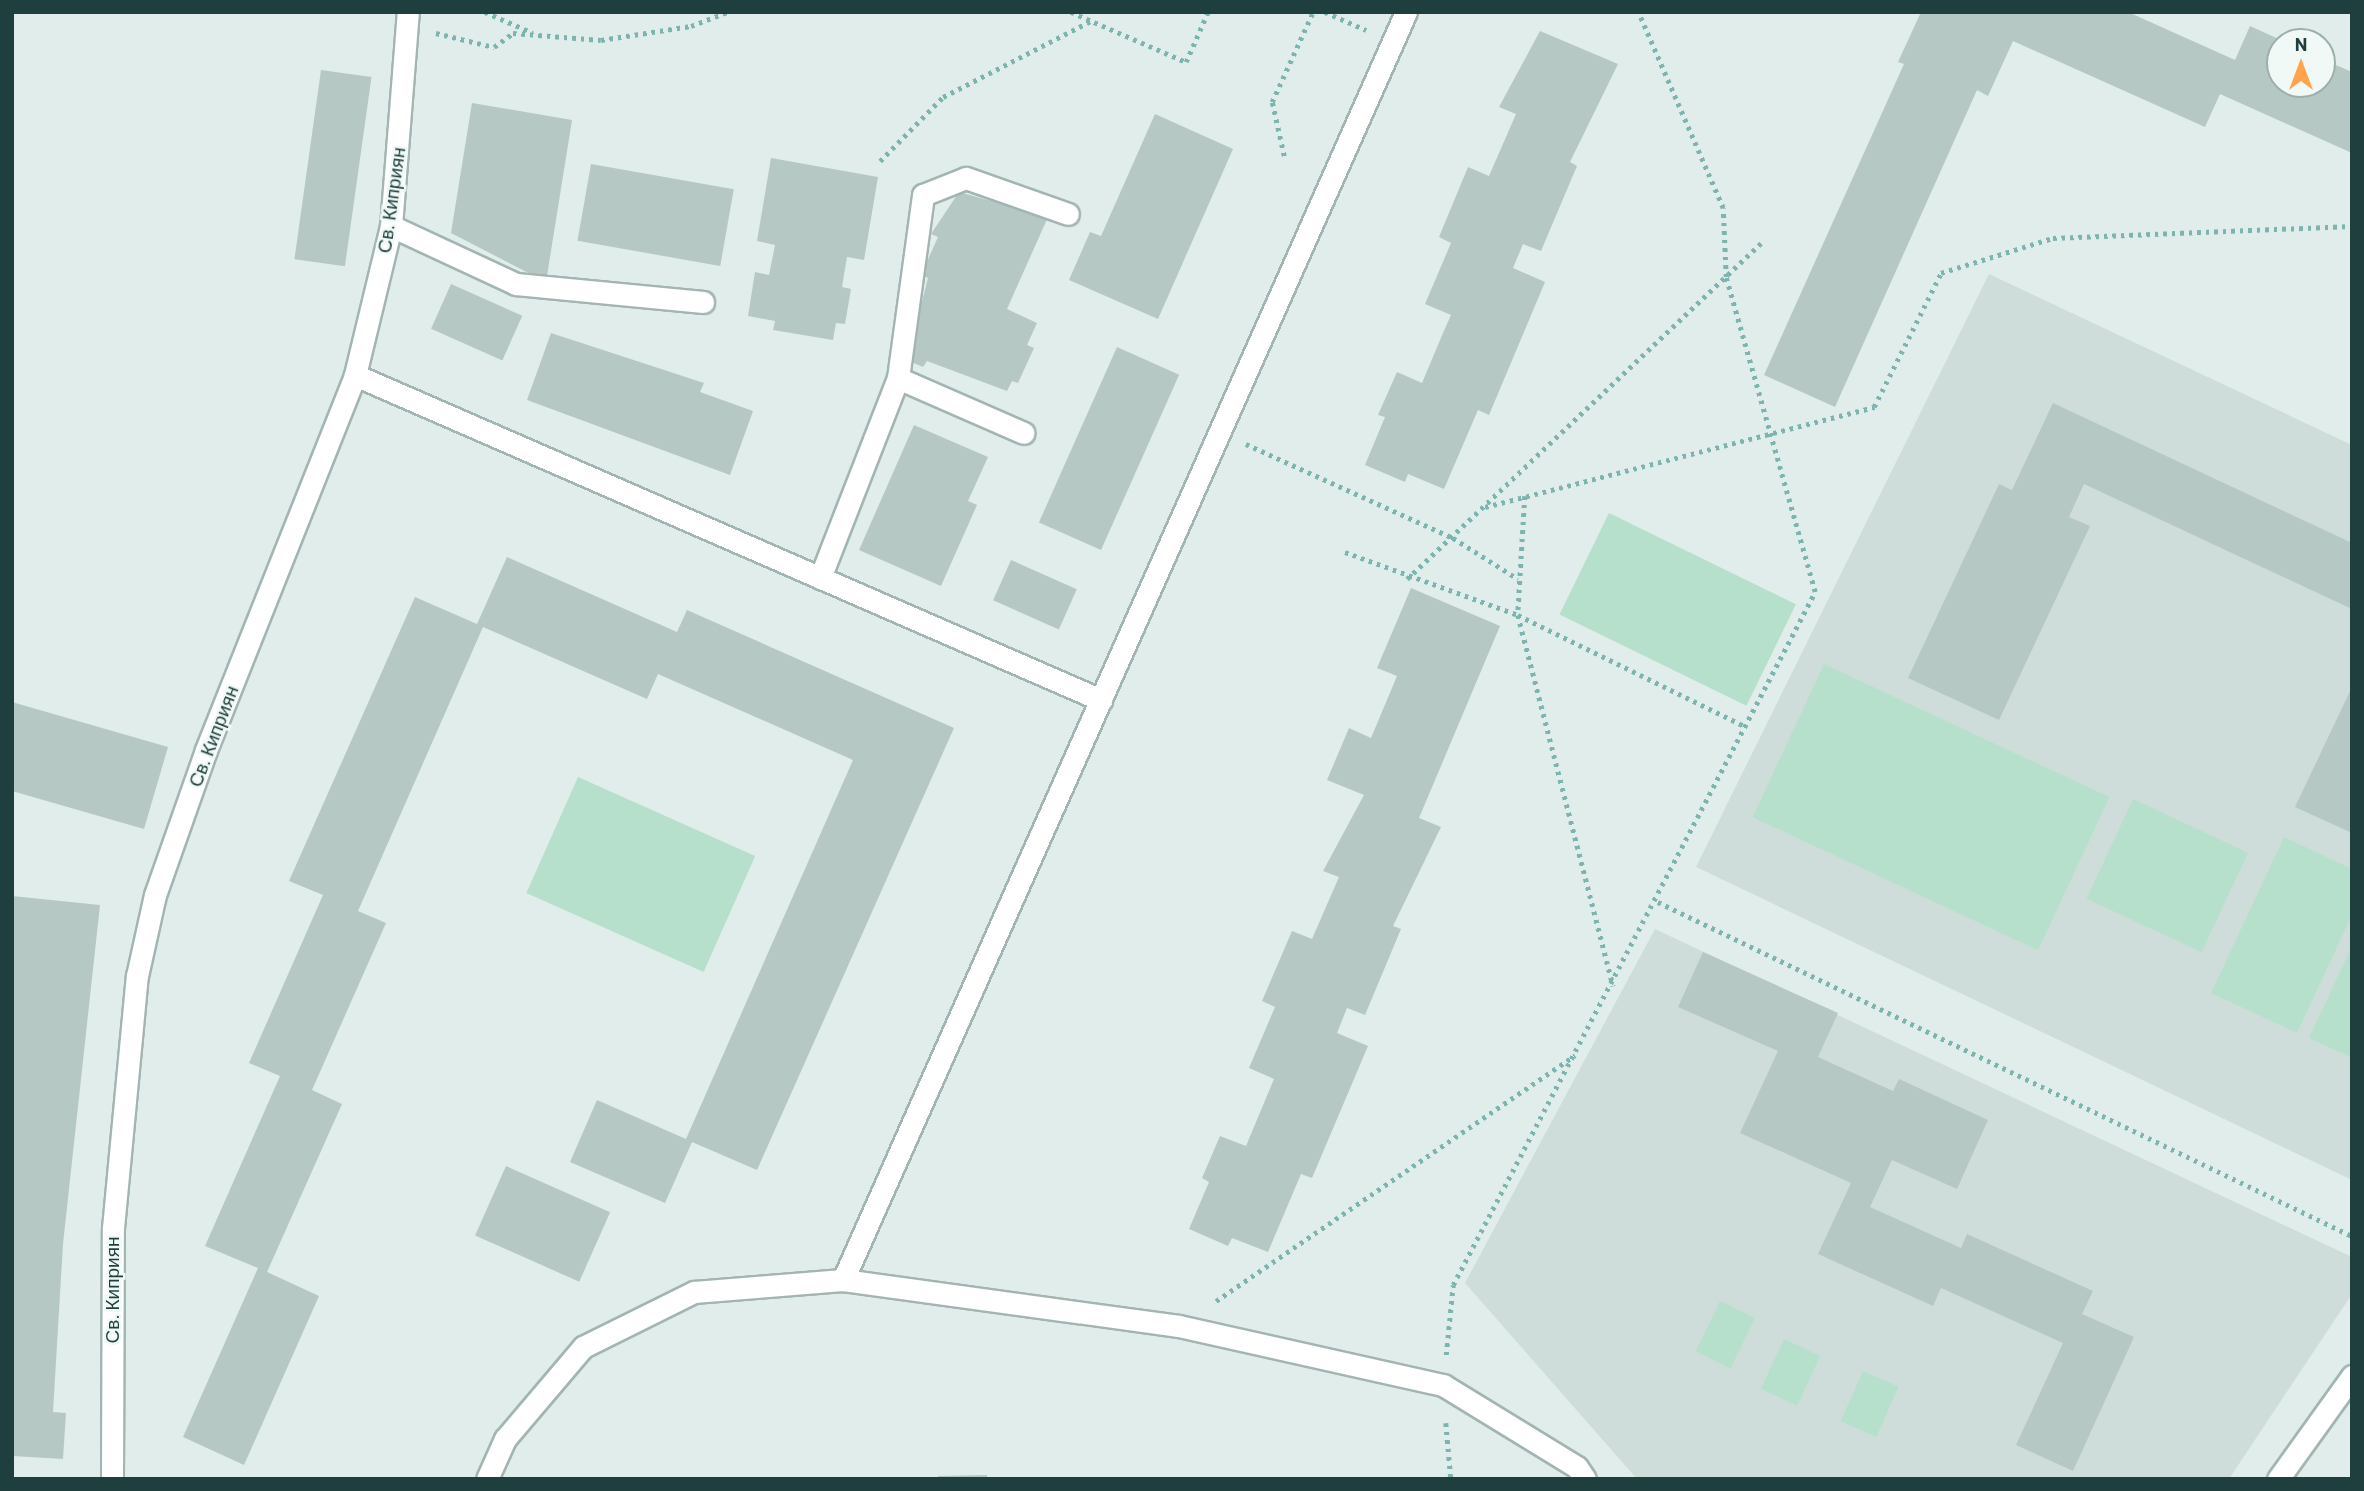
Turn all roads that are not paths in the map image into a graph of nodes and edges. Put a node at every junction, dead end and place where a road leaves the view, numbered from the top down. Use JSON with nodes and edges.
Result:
{"nodes":[{"id":1,"x":1406,"y":12,"type":"edge"},
{"id":2,"x":408,"y":20,"type":"edge"},
{"id":3,"x":1068,"y":214,"type":"dead end"},
{"id":4,"x":391,"y":226,"type":"junction"},
{"id":5,"x":704,"y":302,"type":"dead end"},
{"id":6,"x":355,"y":375,"type":"junction"},
{"id":7,"x":898,"y":378,"type":"junction"},
{"id":8,"x":1024,"y":433,"type":"dead end"},
{"id":9,"x":820,"y":578,"type":"junction"},
{"id":10,"x":1101,"y":700,"type":"junction"},
{"id":11,"x":843,"y":1280,"type":"junction"},
{"id":12,"x":2352,"y":1376,"type":"edge"},
{"id":13,"x":112,"y":1479,"type":"edge"},
{"id":14,"x":487,"y":1479,"type":"edge"},
{"id":15,"x":1586,"y":1479,"type":"edge"},
{"id":16,"x":2278,"y":1479,"type":"edge"}],
"edges":[{"from":1,"to":10,"type":"street"},
{"from":2,"to":4,"type":"street","name":"Св. Киприян"},
{"from":3,"to":7,"type":"street"},
{"from":4,"to":5,"type":"street"},
{"from":4,"to":6,"type":"street","name":"Св. Киприян"},
{"from":6,"to":9,"type":"street"},
{"from":6,"to":13,"type":"street","name":"Св. Киприян"},
{"from":7,"to":8,"type":"street"},
{"from":7,"to":9,"type":"street"},
{"from":9,"to":10,"type":"street"},
{"from":10,"to":11,"type":"street"},
{"from":11,"to":14,"type":"street"},
{"from":11,"to":15,"type":"street"},
{"from":12,"to":16,"type":"street"}]}
